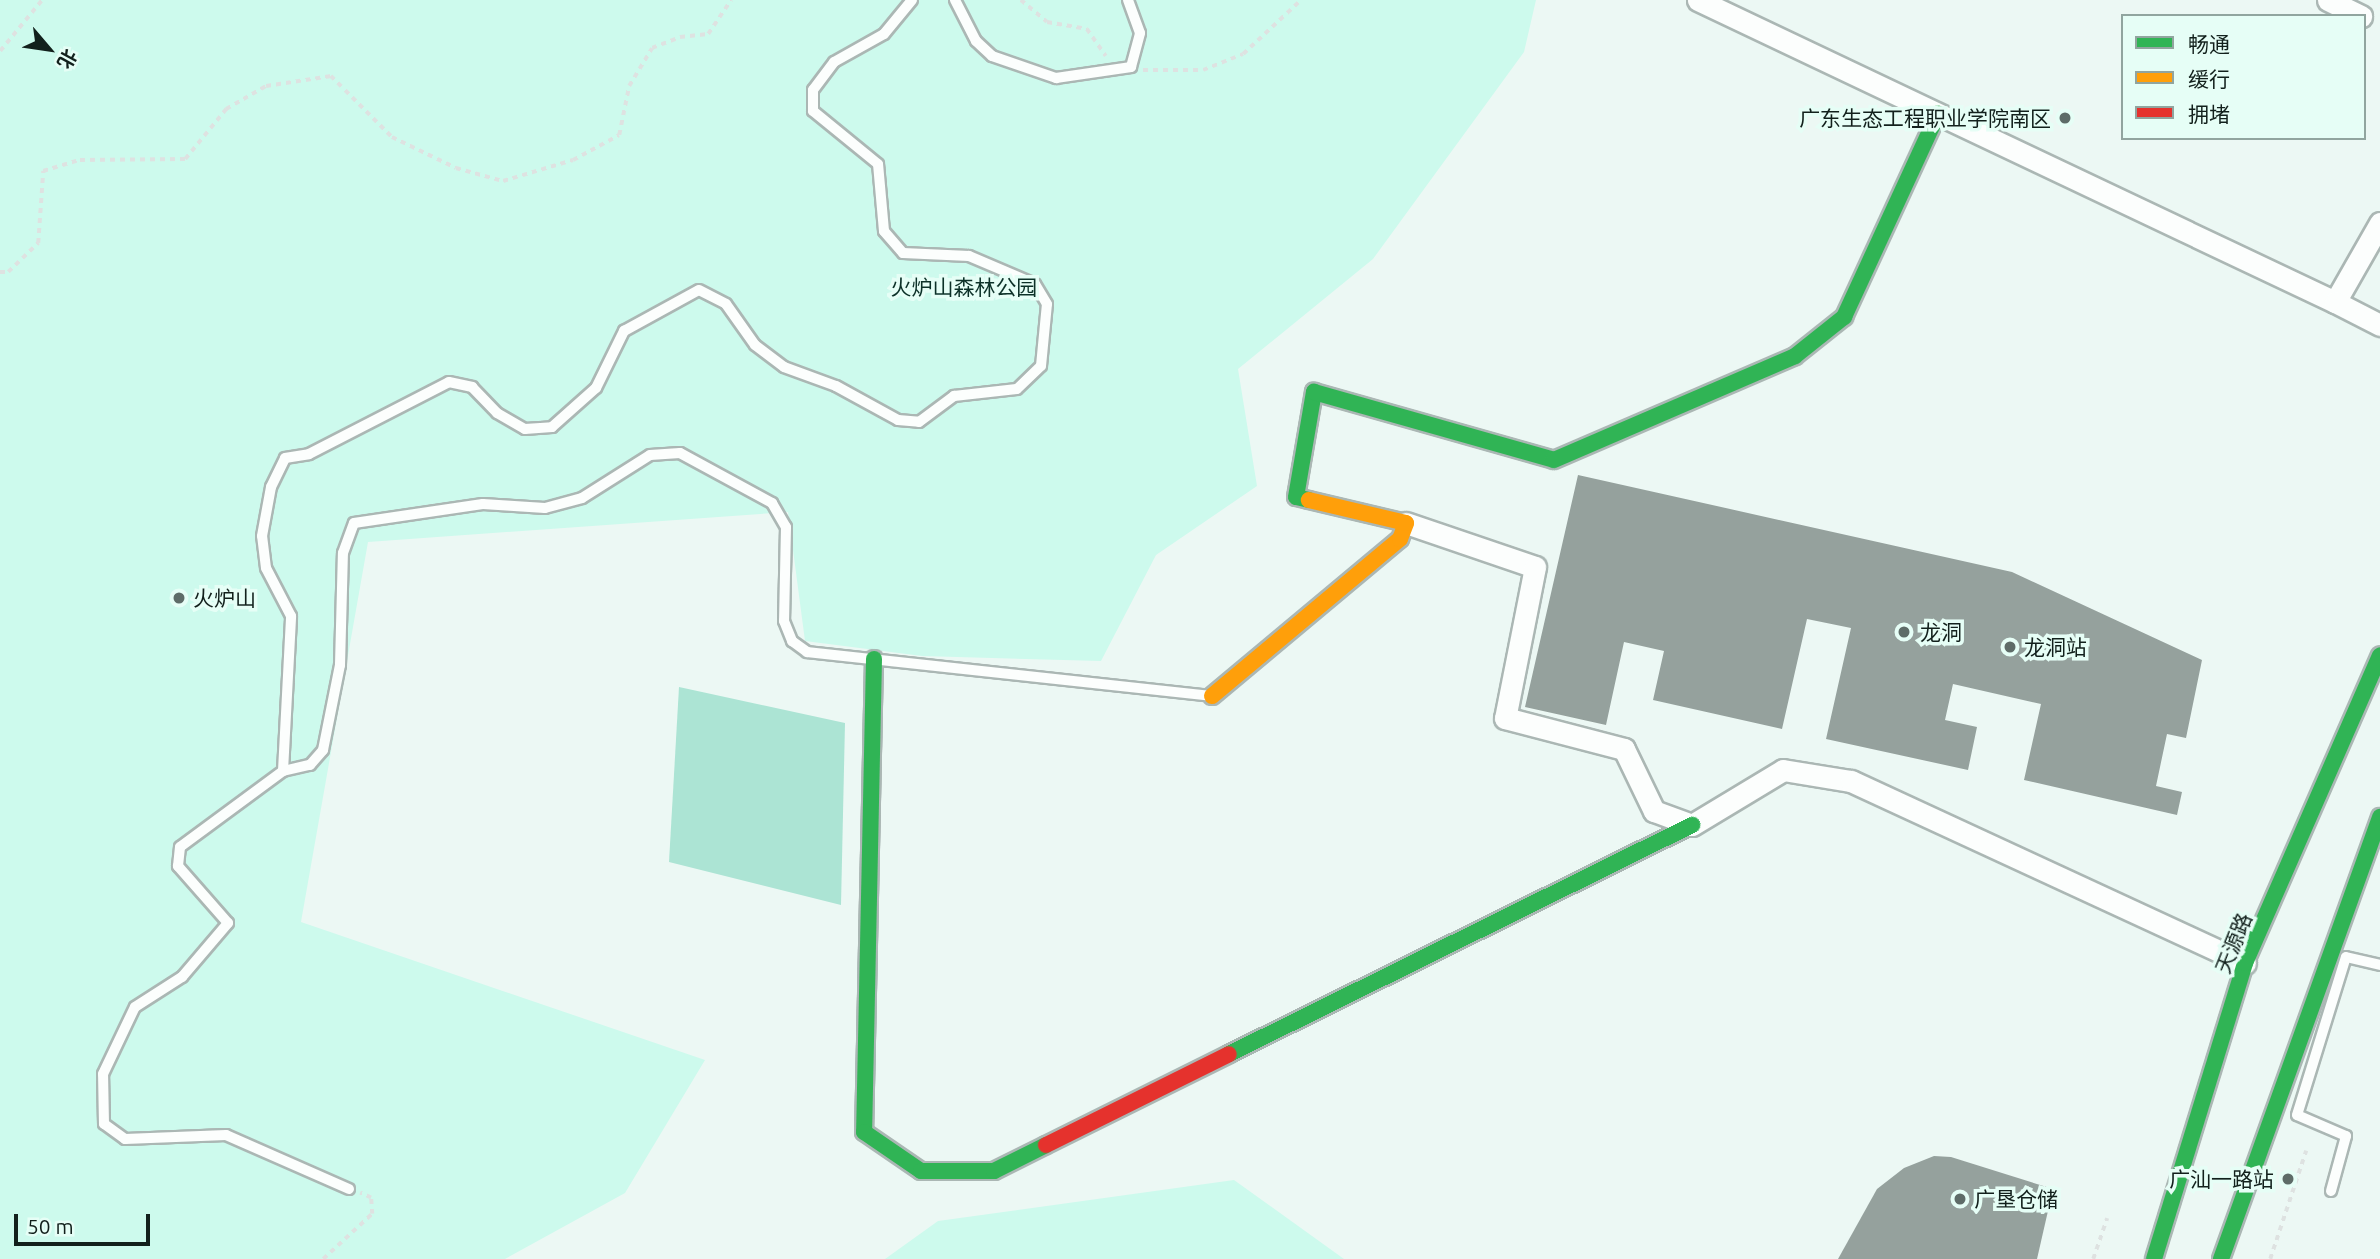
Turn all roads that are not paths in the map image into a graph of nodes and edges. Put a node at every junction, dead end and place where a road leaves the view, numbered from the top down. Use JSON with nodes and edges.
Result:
{"nodes":[{"id":1,"x":912,"y":0,"type":"edge"},
{"id":2,"x":955,"y":0,"type":"edge"},
{"id":3,"x":1128,"y":0,"type":"edge"},
{"id":4,"x":1699,"y":0,"type":"edge"},
{"id":5,"x":2328,"y":0,"type":"edge"},
{"id":6,"x":2356,"y":14,"type":"edge"},
{"id":7,"x":1938,"y":114,"type":"junction"},
{"id":8,"x":2380,"y":223,"type":"edge"},
{"id":9,"x":2335,"y":302,"type":"junction"},
{"id":10,"x":2380,"y":326,"type":"edge"},
{"id":11,"x":1406,"y":523,"type":"junction"},
{"id":12,"x":2380,"y":654,"type":"edge"},
{"id":13,"x":874,"y":659,"type":"junction"},
{"id":14,"x":1212,"y":696,"type":"joint"},
{"id":15,"x":283,"y":771,"type":"junction"},
{"id":16,"x":2380,"y":817,"type":"edge"},
{"id":17,"x":1692,"y":825,"type":"junction"},
{"id":18,"x":2363,"y":857,"type":"junction"},
{"id":19,"x":2346,"y":957,"type":"junction"},
{"id":20,"x":2245,"y":963,"type":"junction"},
{"id":21,"x":2380,"y":965,"type":"edge"},
{"id":22,"x":2302,"y":1022,"type":"junction"},
{"id":23,"x":349,"y":1189,"type":"road end"},
{"id":24,"x":2172,"y":1191,"type":"junction"},
{"id":25,"x":2330,"y":1191,"type":"dead end"},
{"id":26,"x":2141,"y":1259,"type":"edge"},
{"id":27,"x":2154,"y":1259,"type":"edge"},
{"id":28,"x":2221,"y":1259,"type":"edge"}],
"edges":[{"from":1,"to":15,"type":"lane"},
{"from":2,"to":3,"type":"lane"},
{"from":4,"to":7,"type":"street"},
{"from":5,"to":6,"type":"street"},
{"from":7,"to":9,"type":"street"},
{"from":7,"to":11,"type":"main road"},
{"from":8,"to":9,"type":"street"},
{"from":9,"to":10,"type":"street"},
{"from":11,"to":14,"type":"main road"},
{"from":11,"to":17,"type":"street"},
{"from":12,"to":20,"type":"main road","name":"天源路"},
{"from":13,"to":14,"type":"lane"},
{"from":13,"to":15,"type":"lane"},
{"from":13,"to":17,"type":"main road"},
{"from":15,"to":23,"type":"lane"},
{"from":16,"to":18,"type":"main road"},
{"from":17,"to":20,"type":"street"},
{"from":18,"to":19,"type":"lane"},
{"from":18,"to":22,"type":"main road"},
{"from":19,"to":21,"type":"lane"},
{"from":19,"to":22,"type":"lane"},
{"from":19,"to":25,"type":"lane"},
{"from":20,"to":24,"type":"main road","name":"天源路"},
{"from":22,"to":28,"type":"main road"},
{"from":24,"to":26,"type":"main road"},
{"from":24,"to":27,"type":"main road","name":"天源路"}]}
